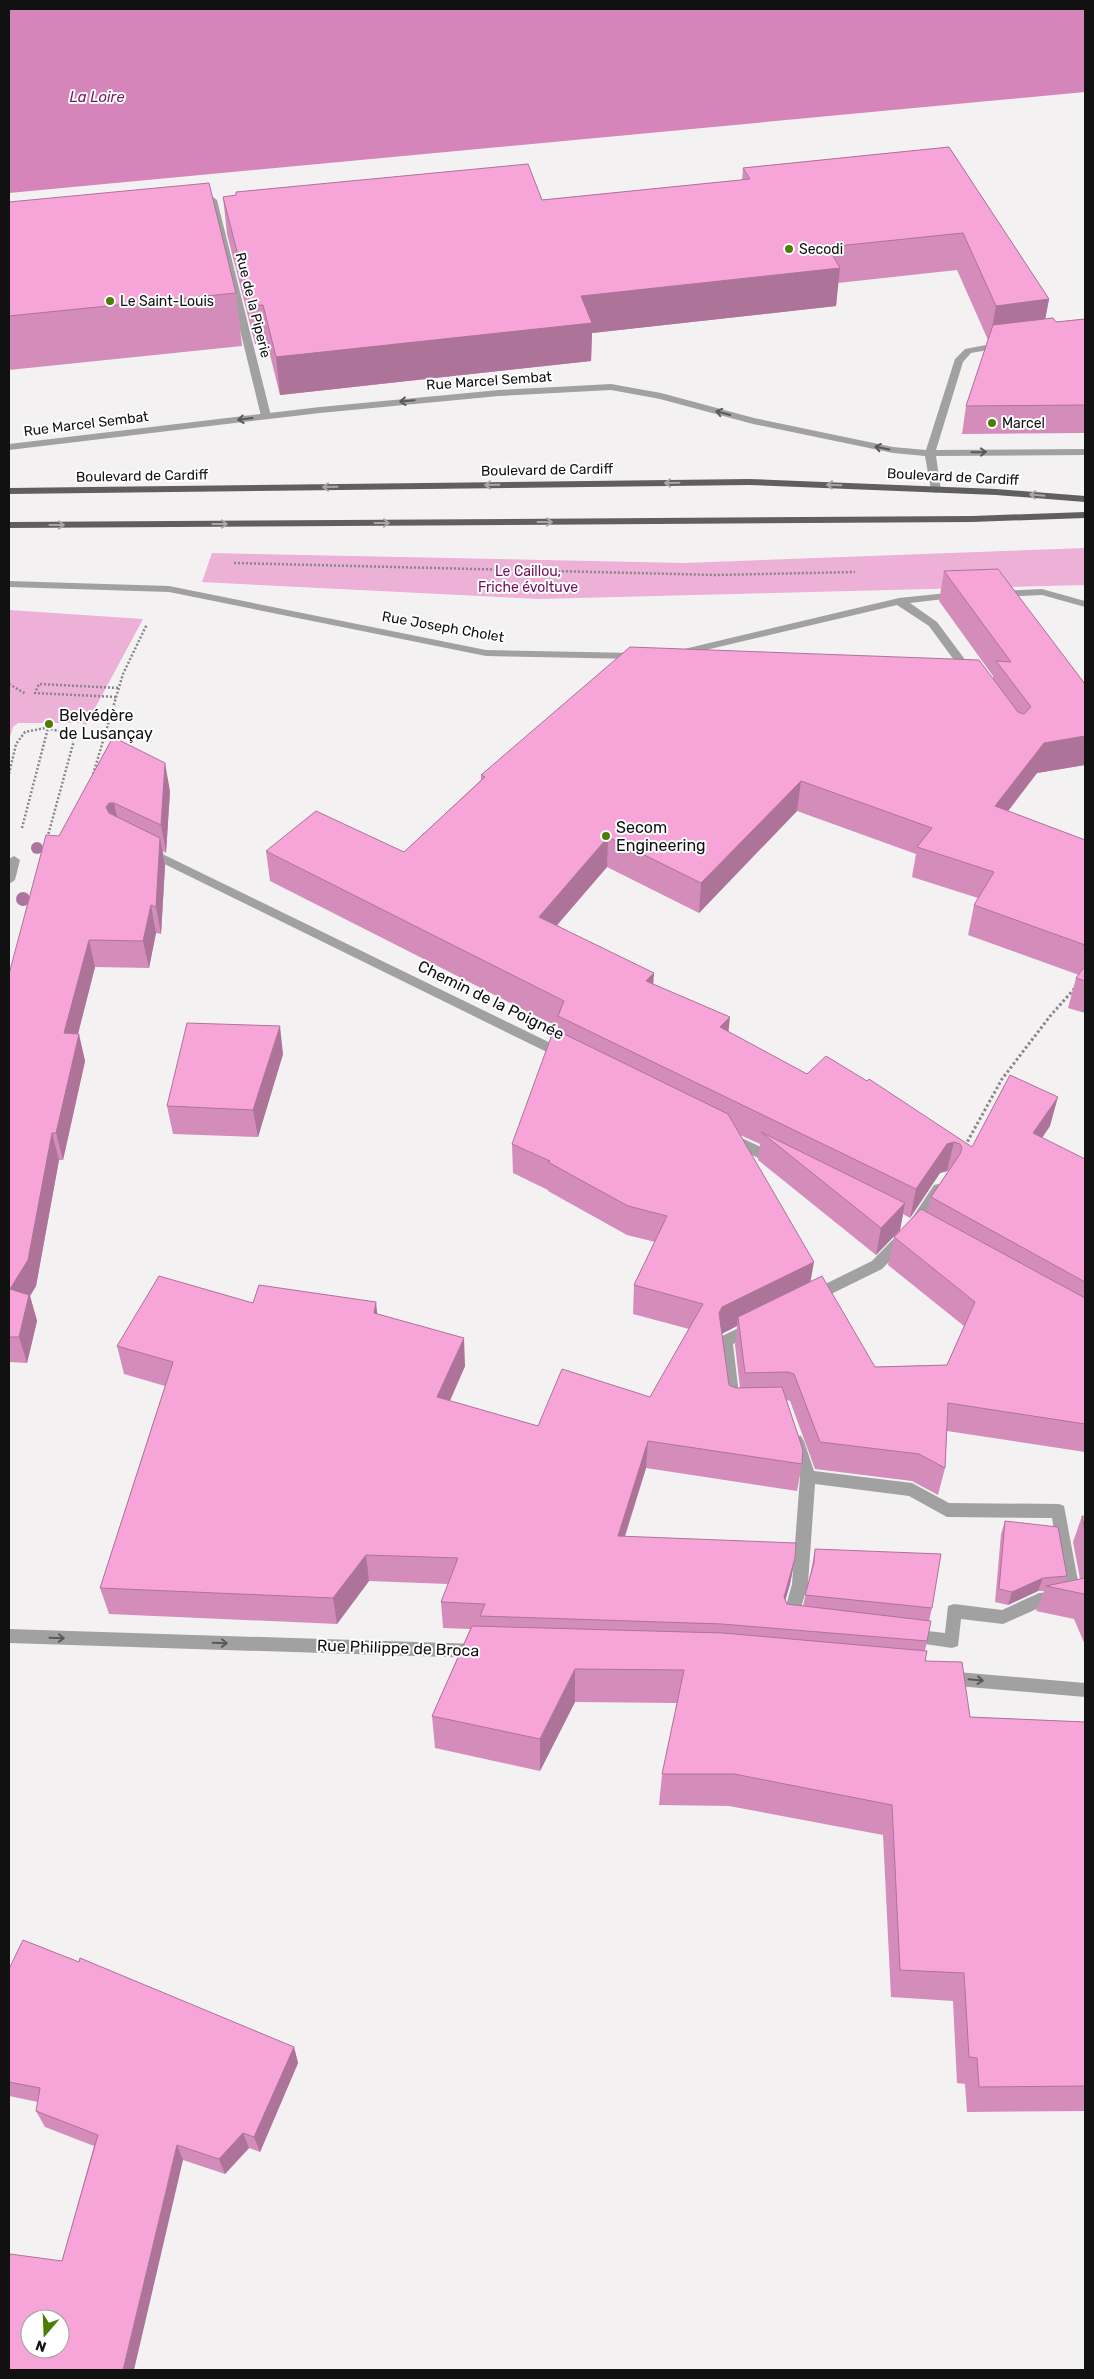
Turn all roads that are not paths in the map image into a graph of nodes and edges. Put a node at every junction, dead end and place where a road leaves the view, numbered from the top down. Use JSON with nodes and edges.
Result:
{"nodes":[{"id":1,"x":184,"y":202,"type":"edge"},
{"id":2,"x":1013,"y":344,"type":"edge"},
{"id":3,"x":266,"y":416,"type":"junction"},
{"id":4,"x":9,"y":446,"type":"edge"},
{"id":5,"x":1085,"y":452,"type":"edge"},
{"id":6,"x":930,"y":453,"type":"junction"},
{"id":7,"x":936,"y":490,"type":"junction"},
{"id":8,"x":9,"y":491,"type":"edge"},
{"id":9,"x":1085,"y":499,"type":"edge"},
{"id":10,"x":1085,"y":515,"type":"edge"},
{"id":11,"x":9,"y":525,"type":"edge"},
{"id":12,"x":9,"y":584,"type":"edge"},
{"id":13,"x":984,"y":594,"type":"edge"},
{"id":14,"x":965,"y":595,"type":"edge"},
{"id":15,"x":899,"y":601,"type":"junction"},
{"id":16,"x":1085,"y":604,"type":"edge"},
{"id":17,"x":665,"y":654,"type":"edge"},
{"id":18,"x":648,"y":655,"type":"edge"},
{"id":19,"x":973,"y":680,"type":"edge"},
{"id":20,"x":136,"y":845,"type":"edge"},
{"id":21,"x":14,"y":860,"type":"road end"},
{"id":22,"x":9,"y":880,"type":"edge"},
{"id":23,"x":574,"y":1060,"type":"edge"},
{"id":24,"x":717,"y":1131,"type":"edge"},
{"id":25,"x":788,"y":1166,"type":"edge"},
{"id":26,"x":947,"y":1178,"type":"edge"},
{"id":27,"x":801,"y":1303,"type":"edge"},
{"id":28,"x":767,"y":1320,"type":"edge"},
{"id":29,"x":750,"y":1408,"type":"edge"},
{"id":30,"x":790,"y":1424,"type":"edge"},
{"id":31,"x":808,"y":1477,"type":"junction"},
{"id":32,"x":808,"y":1626,"type":"edge"},
{"id":33,"x":894,"y":1635,"type":"edge"},
{"id":34,"x":9,"y":1636,"type":"edge"},
{"id":35,"x":492,"y":1651,"type":"edge"},
{"id":36,"x":927,"y":1676,"type":"edge"},
{"id":37,"x":1085,"y":1690,"type":"edge"}],
"edges":[{"from":1,"to":3,"type":"street","name":"Rue de la Piperie"},
{"from":2,"to":6,"type":"street"},
{"from":3,"to":4,"type":"street","name":"Rue Marcel Sembat","one_way":true},
{"from":6,"to":3,"type":"street","name":"Rue Marcel Sembat","one_way":true},
{"from":6,"to":5,"type":"street","name":"Rue Marcel Sembat","one_way":true},
{"from":6,"to":7,"type":"street"},
{"from":7,"to":8,"type":"main road","name":"Boulevard de Cardiff","one_way":true},
{"from":9,"to":7,"type":"main road","name":"Boulevard de Cardiff","one_way":true},
{"from":11,"to":10,"type":"main road","one_way":true},
{"from":12,"to":18,"type":"street","name":"Rue Joseph Cholet"},
{"from":13,"to":16,"type":"street"},
{"from":14,"to":15,"type":"street"},
{"from":15,"to":17,"type":"street"},
{"from":15,"to":19,"type":"street"},
{"from":20,"to":23,"type":"street","name":"Chemin de la Poignée"},
{"from":21,"to":22,"type":"street"},
{"from":24,"to":25,"type":"street"},
{"from":26,"to":27,"type":"street"},
{"from":28,"to":29,"type":"street"},
{"from":30,"to":31,"type":"street"},
{"from":31,"to":32,"type":"street"},
{"from":31,"to":33,"type":"street"},
{"from":34,"to":35,"type":"street","name":"Rue Philippe de Broca","one_way":true},
{"from":36,"to":37,"type":"street","one_way":true}]}
